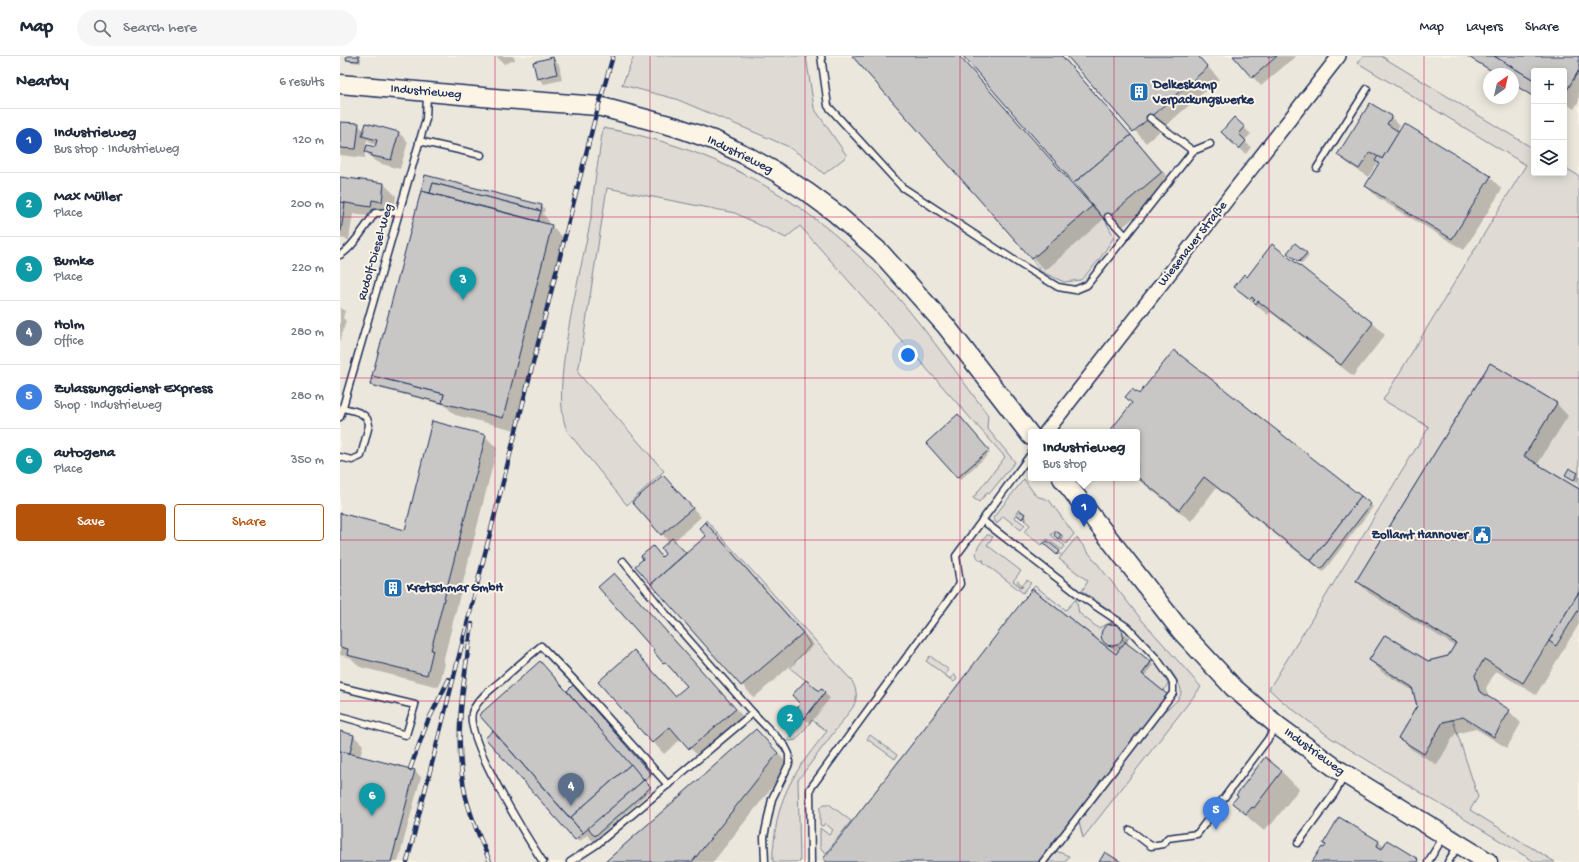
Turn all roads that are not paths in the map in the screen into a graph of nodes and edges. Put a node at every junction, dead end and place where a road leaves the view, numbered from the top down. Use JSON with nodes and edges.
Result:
{"nodes":[{"id":1,"x":821,"y":56,"type":"edge"},
{"id":2,"x":1339,"y":56,"type":"edge"},
{"id":3,"x":340,"y":84,"type":"edge"},
{"id":4,"x":1367,"y":89,"type":"dead end"},
{"id":5,"x":427,"y":92,"type":"junction"},
{"id":6,"x":1150,"y":118,"type":"dead end"},
{"id":7,"x":419,"y":141,"type":"junction"},
{"id":8,"x":1210,"y":144,"type":"dead end"},
{"id":9,"x":1193,"y":151,"type":"junction"},
{"id":10,"x":481,"y":155,"type":"dead end"},
{"id":11,"x":1317,"y":168,"type":"dead end"},
{"id":12,"x":399,"y":212,"type":"junction"},
{"id":13,"x":1108,"y":217,"type":"dead end"},
{"id":14,"x":1126,"y":236,"type":"junction"},
{"id":15,"x":340,"y":255,"type":"edge"},
{"id":16,"x":343,"y":408,"type":"junction"},
{"id":17,"x":340,"y":417,"type":"edge"},
{"id":18,"x":1048,"y":429,"type":"edge"},
{"id":19,"x":1028,"y":432,"type":"edge"},
{"id":20,"x":340,"y":457,"type":"edge"},
{"id":21,"x":1028,"y":458,"type":"edge"},
{"id":22,"x":1064,"y":481,"type":"edge"},
{"id":23,"x":982,"y":520,"type":"junction"},
{"id":24,"x":623,"y":561,"type":"dead end"},
{"id":25,"x":340,"y":687,"type":"edge"},
{"id":26,"x":753,"y":713,"type":"junction"},
{"id":27,"x":340,"y":716,"type":"edge"},
{"id":28,"x":1278,"y":726,"type":"junction"},
{"id":29,"x":1346,"y":775,"type":"junction"},
{"id":30,"x":668,"y":785,"type":"junction"},
{"id":31,"x":1130,"y":830,"type":"dead end"},
{"id":32,"x":1452,"y":840,"type":"junction"},
{"id":33,"x":1298,"y":843,"type":"dead end"},
{"id":34,"x":543,"y":862,"type":"edge"},
{"id":35,"x":570,"y":862,"type":"edge"},
{"id":36,"x":765,"y":862,"type":"edge"},
{"id":37,"x":811,"y":862,"type":"edge"},
{"id":38,"x":1043,"y":862,"type":"edge"},
{"id":39,"x":1428,"y":862,"type":"edge"},
{"id":40,"x":1448,"y":862,"type":"edge"},
{"id":41,"x":1488,"y":862,"type":"edge"}],
"edges":[{"from":1,"to":14,"type":"lane"},
{"from":2,"to":18,"type":"street","name":"Wiesenauer Straße"},
{"from":3,"to":5,"type":"street","name":"Industrieweg"},
{"from":4,"to":11,"type":"lane"},
{"from":5,"to":7,"type":"lane","name":"Rudolf-Diesel-Weg"},
{"from":5,"to":19,"type":"street","name":"Industrieweg"},
{"from":6,"to":9,"type":"lane"},
{"from":7,"to":10,"type":"lane"},
{"from":7,"to":12,"type":"lane","name":"Rudolf-Diesel-Weg"},
{"from":8,"to":9,"type":"lane"},
{"from":9,"to":14,"type":"lane"},
{"from":12,"to":15,"type":"lane"},
{"from":12,"to":16,"type":"lane","name":"Rudolf-Diesel-Weg"},
{"from":13,"to":14,"type":"lane"},
{"from":16,"to":17,"type":"lane","name":"Rudolf-Diesel-Weg"},
{"from":16,"to":20,"type":"lane"},
{"from":21,"to":23,"type":"lane"},
{"from":22,"to":28,"type":"street","name":"Industrieweg"},
{"from":23,"to":37,"type":"lane"},
{"from":23,"to":38,"type":"lane"},
{"from":24,"to":26,"type":"lane"},
{"from":25,"to":27,"type":"lane"},
{"from":26,"to":30,"type":"lane"},
{"from":26,"to":36,"type":"lane"},
{"from":28,"to":29,"type":"street","name":"Industrieweg"},
{"from":28,"to":31,"type":"lane"},
{"from":29,"to":32,"type":"street","name":"Industrieweg"},
{"from":29,"to":33,"type":"lane"},
{"from":30,"to":34,"type":"lane"},
{"from":30,"to":35,"type":"lane"},
{"from":32,"to":39,"type":"lane"},
{"from":32,"to":40,"type":"lane"},
{"from":32,"to":41,"type":"street","name":"Industrieweg"}]}
